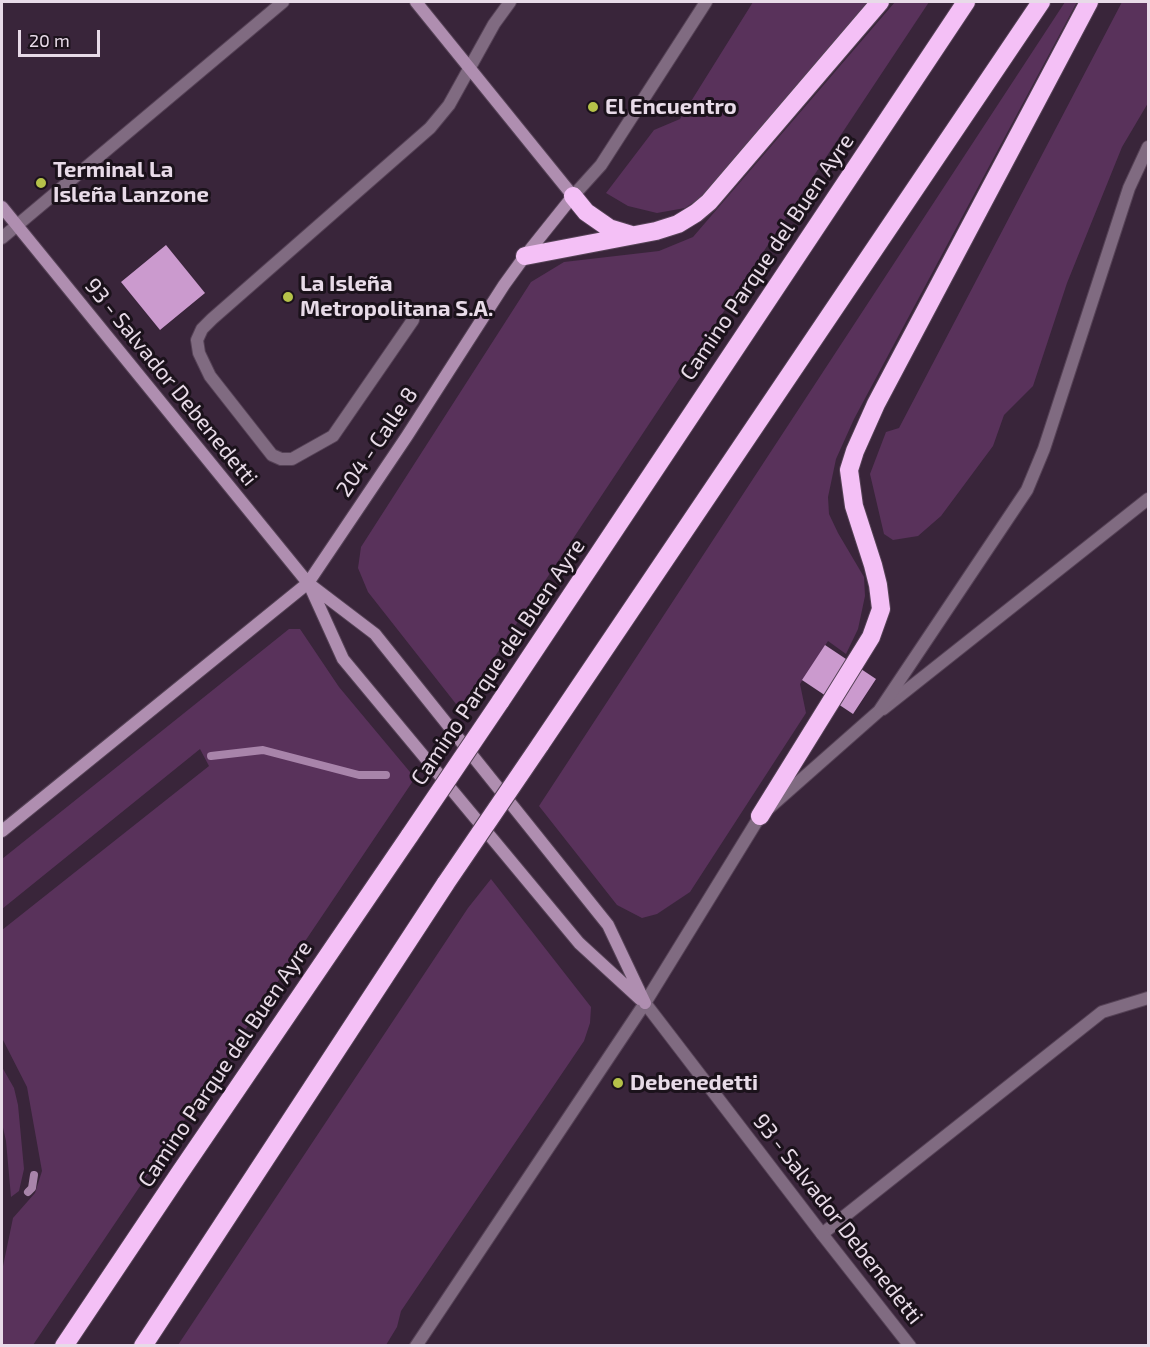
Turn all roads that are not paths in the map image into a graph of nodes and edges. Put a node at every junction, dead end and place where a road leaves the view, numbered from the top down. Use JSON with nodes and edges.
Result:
{"nodes":[{"id":1,"x":283,"y":2,"type":"edge"},
{"id":2,"x":416,"y":2,"type":"edge"},
{"id":3,"x":510,"y":2,"type":"edge"},
{"id":4,"x":706,"y":2,"type":"edge"},
{"id":5,"x":880,"y":2,"type":"edge"},
{"id":6,"x":966,"y":2,"type":"edge"},
{"id":7,"x":1041,"y":2,"type":"edge"},
{"id":8,"x":1089,"y":2,"type":"edge"},
{"id":9,"x":471,"y":67,"type":"junction"},
{"id":10,"x":1149,"y":147,"type":"edge"},
{"id":11,"x":573,"y":196,"type":"junction"},
{"id":12,"x":2,"y":207,"type":"edge"},
{"id":13,"x":16,"y":226,"type":"junction"},
{"id":14,"x":633,"y":235,"type":"junction"},
{"id":15,"x":2,"y":238,"type":"edge"},
{"id":16,"x":525,"y":256,"type":"junction"},
{"id":17,"x":413,"y":320,"type":"dead end"},
{"id":18,"x":1149,"y":499,"type":"edge"},
{"id":19,"x":308,"y":583,"type":"junction"},
{"id":20,"x":879,"y":711,"type":"junction"},
{"id":21,"x":760,"y":816,"type":"junction"},
{"id":22,"x":2,"y":831,"type":"edge"},
{"id":23,"x":1149,"y":998,"type":"edge"},
{"id":24,"x":645,"y":1003,"type":"junction"},
{"id":25,"x":822,"y":1234,"type":"junction"},
{"id":26,"x":64,"y":1346,"type":"edge"},
{"id":27,"x":144,"y":1346,"type":"edge"},
{"id":28,"x":416,"y":1346,"type":"edge"},
{"id":29,"x":910,"y":1346,"type":"edge"}],
"edges":[{"from":1,"to":13,"type":"street"},
{"from":2,"to":9,"type":"street"},
{"from":3,"to":9,"type":"street"},
{"from":4,"to":11,"type":"street","name":"204 - Calle 8"},
{"from":5,"to":14,"type":"highway"},
{"from":6,"to":26,"type":"highway","name":"Camino Parque del Buen Ayre","bridge":true},
{"from":7,"to":27,"type":"highway","bridge":true},
{"from":8,"to":21,"type":"highway"},
{"from":9,"to":11,"type":"street"},
{"from":9,"to":17,"type":"street"},
{"from":10,"to":20,"type":"street"},
{"from":11,"to":14,"type":"highway"},
{"from":11,"to":16,"type":"street","name":"204 - Calle 8"},
{"from":12,"to":13,"type":"street","name":"93 - Salvador Debenedetti"},
{"from":13,"to":15,"type":"street"},
{"from":13,"to":19,"type":"street","name":"93 - Salvador Debenedetti"},
{"from":14,"to":16,"type":"highway"},
{"from":16,"to":19,"type":"street","name":"204 - Calle 8"},
{"from":18,"to":20,"type":"street"},
{"from":19,"to":22,"type":"street","name":"204 - Calle 8"},
{"from":19,"to":24,"type":"street","name":"93 - Salvador Debenedetti"},
{"from":19,"to":24,"type":"street","name":"93 - Salvador Debenedetti"},
{"from":20,"to":21,"type":"street"},
{"from":21,"to":24,"type":"street"},
{"from":23,"to":25,"type":"street"},
{"from":24,"to":25,"type":"street","name":"93 - Salvador Debenedetti"},
{"from":24,"to":28,"type":"street"},
{"from":25,"to":29,"type":"street","name":"93 - Salvador Debenedetti"}]}
